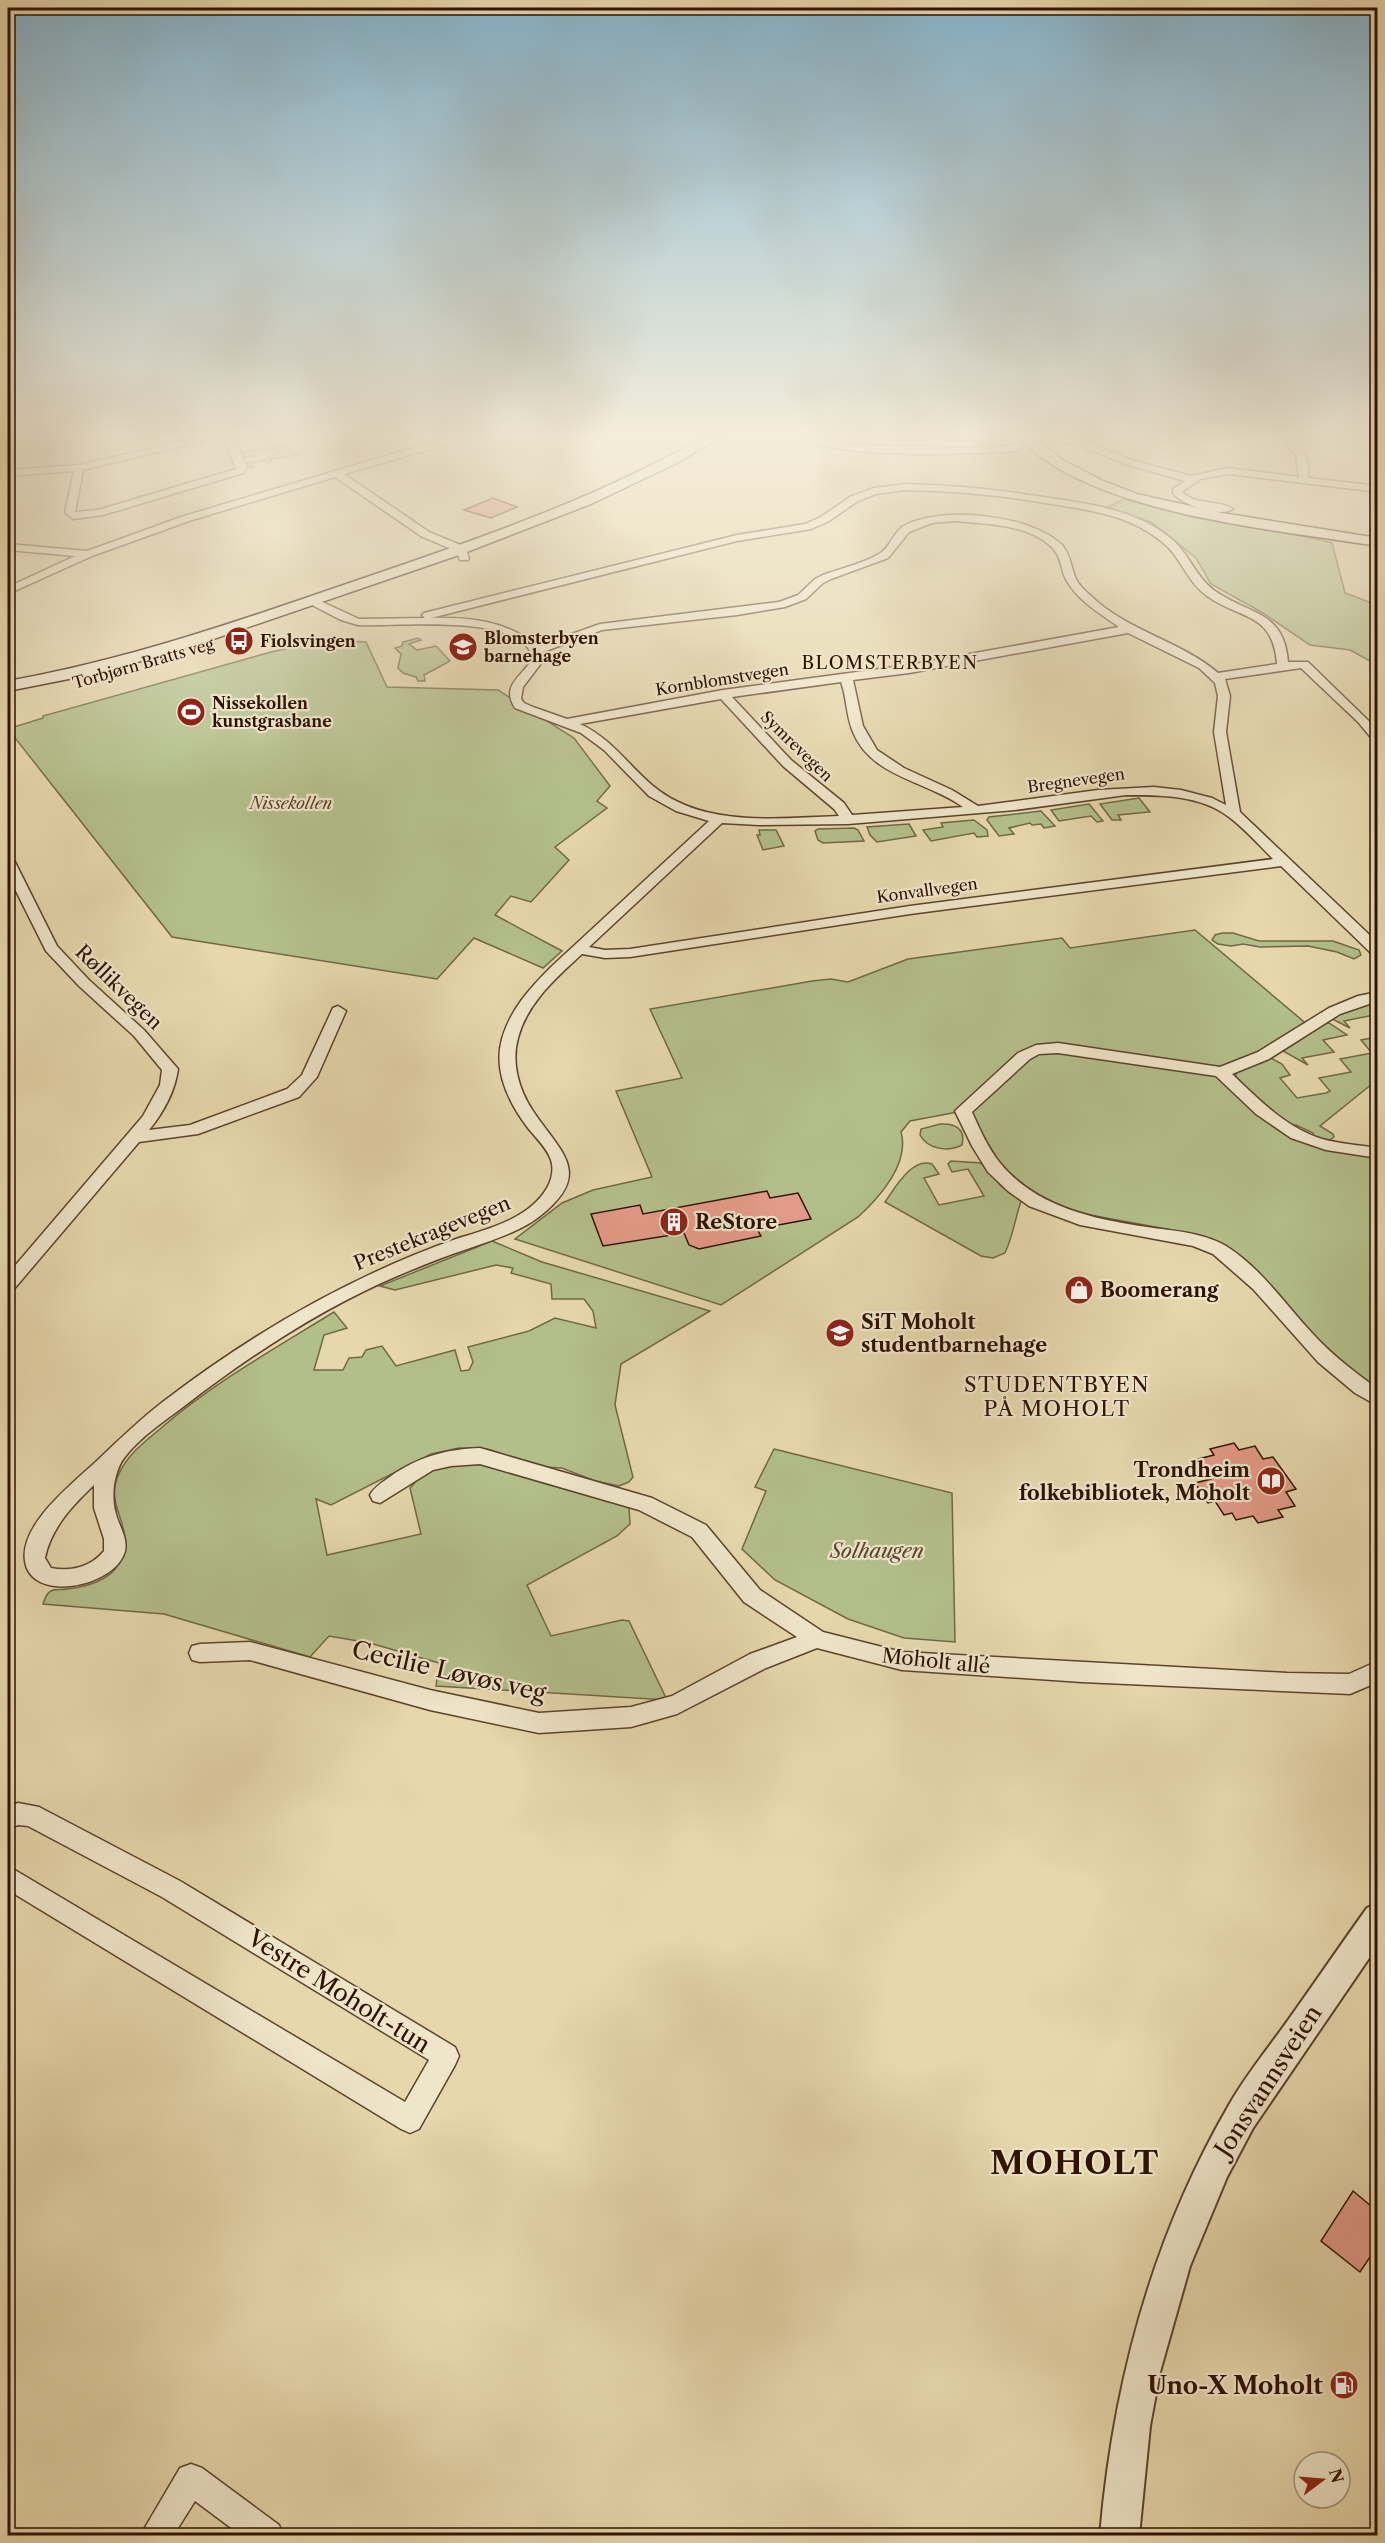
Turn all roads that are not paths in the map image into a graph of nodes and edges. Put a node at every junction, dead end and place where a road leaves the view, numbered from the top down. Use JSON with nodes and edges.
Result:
{"nodes":[{"id":1,"x":84,"y":556,"type":"edge"},
{"id":2,"x":442,"y":556,"type":"edge"},
{"id":3,"x":457,"y":556,"type":"edge"},
{"id":4,"x":663,"y":556,"type":"edge"},
{"id":5,"x":884,"y":556,"type":"edge"},
{"id":6,"x":1063,"y":556,"type":"edge"},
{"id":7,"x":1181,"y":556,"type":"edge"},
{"id":8,"x":8,"y":591,"type":"edge"},
{"id":9,"x":318,"y":604,"type":"junction"},
{"id":10,"x":419,"y":621,"type":"junction"},
{"id":11,"x":1129,"y":629,"type":"junction"},
{"id":12,"x":1281,"y":643,"type":"junction"},
{"id":13,"x":537,"y":650,"type":"junction"},
{"id":14,"x":1304,"y":664,"type":"junction"},
{"id":15,"x":1283,"y":666,"type":"junction"},
{"id":16,"x":1218,"y":677,"type":"junction"},
{"id":17,"x":846,"y":678,"type":"junction"},
{"id":18,"x":8,"y":686,"type":"edge"},
{"id":19,"x":723,"y":694,"type":"junction"},
{"id":20,"x":8,"y":695,"type":"edge"},
{"id":21,"x":568,"y":722,"type":"junction"},
{"id":22,"x":1377,"y":738,"type":"edge"},
{"id":23,"x":975,"y":810,"type":"junction"},
{"id":24,"x":1233,"y":813,"type":"junction"},
{"id":25,"x":719,"y":819,"type":"junction"},
{"id":26,"x":848,"y":820,"type":"junction"},
{"id":27,"x":8,"y":862,"type":"edge"},
{"id":28,"x":1281,"y":862,"type":"junction"},
{"id":29,"x":579,"y":950,"type":"junction"},
{"id":30,"x":1377,"y":952,"type":"edge"},
{"id":31,"x":1377,"y":996,"type":"edge"},
{"id":32,"x":338,"y":1011,"type":"dead end"},
{"id":33,"x":1221,"y":1072,"type":"junction"},
{"id":34,"x":135,"y":1137,"type":"junction"},
{"id":35,"x":1377,"y":1153,"type":"edge"},
{"id":36,"x":8,"y":1285,"type":"edge"},
{"id":37,"x":1377,"y":1399,"type":"edge"},
{"id":38,"x":111,"y":1460,"type":"junction"},
{"id":39,"x":380,"y":1495,"type":"dead end"},
{"id":40,"x":817,"y":1639,"type":"junction"},
{"id":41,"x":200,"y":1653,"type":"dead end"},
{"id":42,"x":1377,"y":1670,"type":"edge"},
{"id":43,"x":8,"y":1818,"type":"edge"},
{"id":44,"x":8,"y":1877,"type":"edge"},
{"id":45,"x":1377,"y":1918,"type":"edge"},
{"id":46,"x":155,"y":2535,"type":"edge"},
{"id":47,"x":268,"y":2535,"type":"edge"},
{"id":48,"x":1119,"y":2535,"type":"edge"}],
"edges":[{"from":1,"to":8,"type":"street"},
{"from":2,"to":9,"type":"main road","name":"Torbjørn Bratts veg"},
{"from":3,"to":9,"type":"main road","name":"Torbjørn Bratts veg"},
{"from":4,"to":10,"type":"street"},
{"from":5,"to":13,"type":"street"},
{"from":6,"to":11,"type":"street"},
{"from":7,"to":12,"type":"street"},
{"from":9,"to":10,"type":"street"},
{"from":9,"to":18,"type":"main road","name":"Torbjørn Bratts veg"},
{"from":9,"to":20,"type":"main road","name":"Torbjørn Bratts veg"},
{"from":10,"to":13,"type":"street"},
{"from":11,"to":16,"type":"street"},
{"from":11,"to":17,"type":"street","name":"Kornblomstvegen"},
{"from":12,"to":14,"type":"street"},
{"from":12,"to":15,"type":"street"},
{"from":13,"to":21,"type":"street"},
{"from":14,"to":15,"type":"street"},
{"from":14,"to":22,"type":"street"},
{"from":15,"to":16,"type":"street"},
{"from":16,"to":24,"type":"street"},
{"from":17,"to":19,"type":"street","name":"Kornblomstvegen"},
{"from":17,"to":23,"type":"street"},
{"from":19,"to":21,"type":"street","name":"Kornblomstvegen"},
{"from":19,"to":26,"type":"street","name":"Symrevegen"},
{"from":21,"to":25,"type":"street"},
{"from":23,"to":24,"type":"street","name":"Bregnevegen"},
{"from":23,"to":26,"type":"street","name":"Bregnevegen"},
{"from":24,"to":28,"type":"street","name":"Bregnevegen"},
{"from":25,"to":26,"type":"street","name":"Bregnevegen"},
{"from":25,"to":29,"type":"street","name":"Prestekragevegen"},
{"from":27,"to":34,"type":"street","name":"Røllikvegen"},
{"from":28,"to":29,"type":"street","name":"Konvallvegen"},
{"from":28,"to":30,"type":"street","name":"Bregnevegen"},
{"from":29,"to":38,"type":"street","name":"Prestekragevegen"},
{"from":31,"to":33,"type":"street"},
{"from":32,"to":34,"type":"street"},
{"from":33,"to":35,"type":"street"},
{"from":33,"to":37,"type":"street"},
{"from":34,"to":36,"type":"street","name":"Røllikvegen"},
{"from":38,"to":38,"type":"street","name":"Prestekragevegen"},
{"from":39,"to":40,"type":"street","name":"Moholt allé"},
{"from":40,"to":41,"type":"street","name":"Cecilie Løvøs veg"},
{"from":40,"to":42,"type":"street","name":"Moholt allé"},
{"from":43,"to":44,"type":"street","name":"Vestre Moholt-tun"},
{"from":45,"to":48,"type":"street","name":"Jonsvannsveien"},
{"from":46,"to":47,"type":"street"}]}
